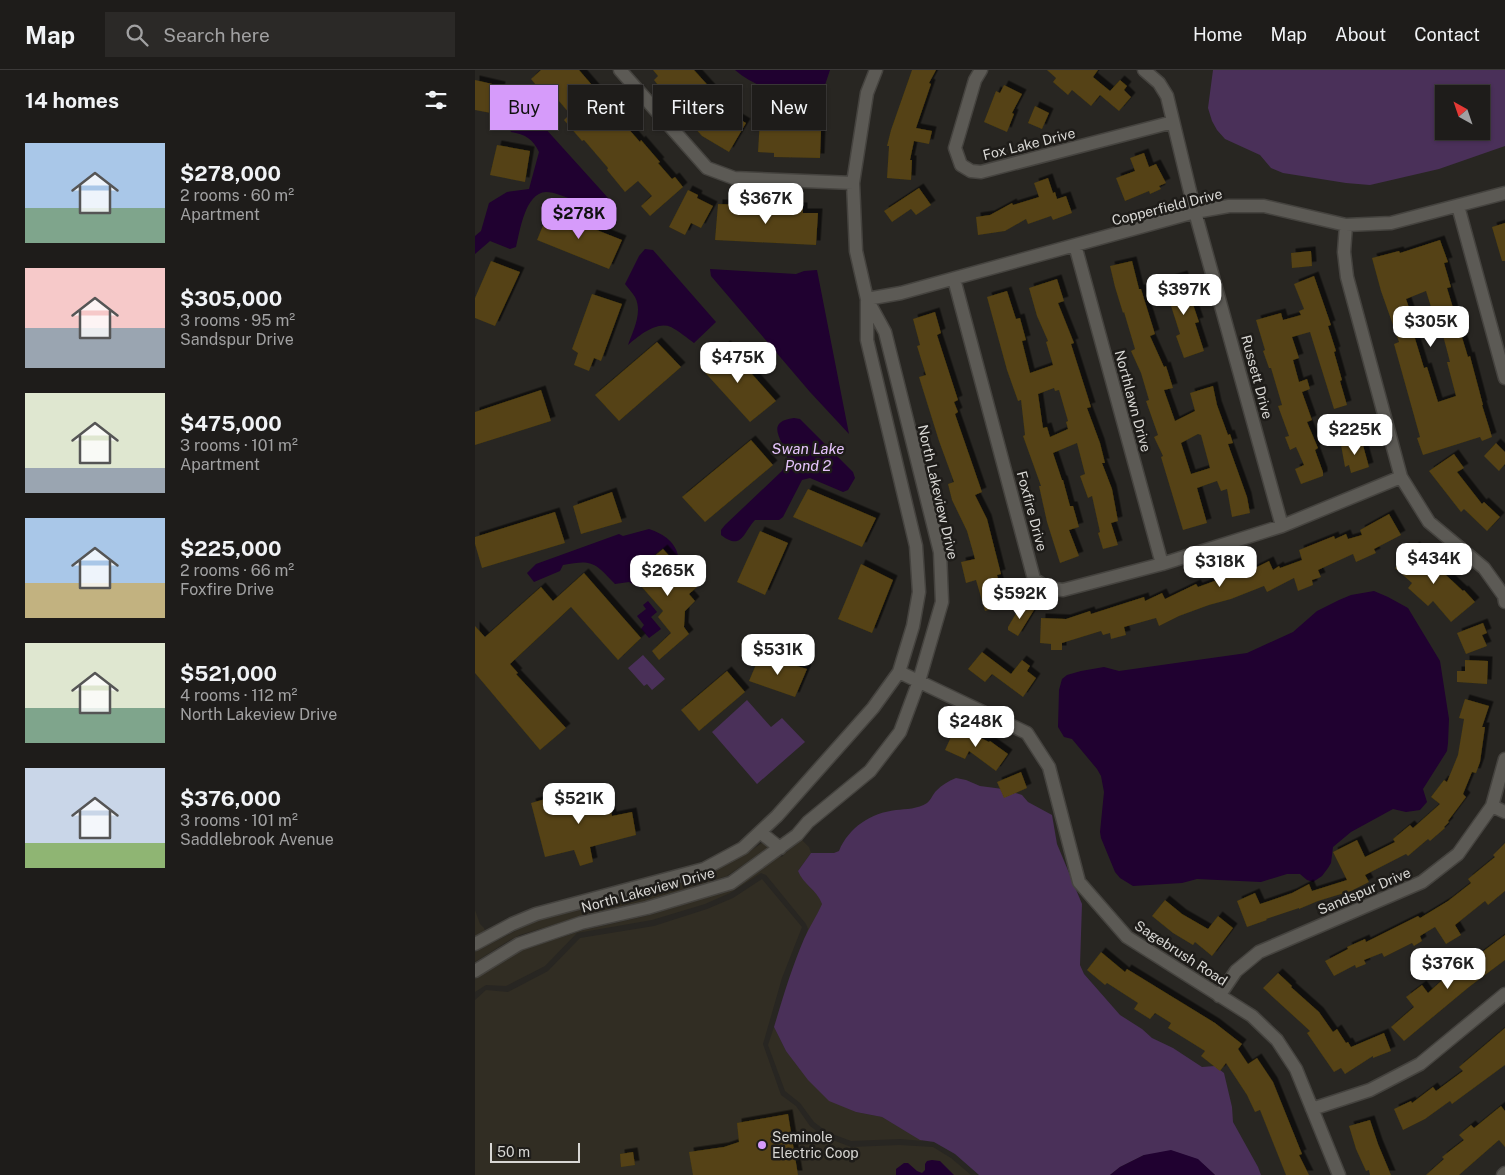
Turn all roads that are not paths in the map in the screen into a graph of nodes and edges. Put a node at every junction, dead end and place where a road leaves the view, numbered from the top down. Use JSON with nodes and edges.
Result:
{"nodes":[{"id":1,"x":620,"y":70,"type":"edge"},
{"id":2,"x":876,"y":70,"type":"edge"},
{"id":3,"x":981,"y":70,"type":"edge"},
{"id":4,"x":1143,"y":70,"type":"edge"},
{"id":5,"x":1173,"y":122,"type":"junction"},
{"id":6,"x":853,"y":183,"type":"junction"},
{"id":7,"x":1505,"y":193,"type":"edge"},
{"id":8,"x":1458,"y":206,"type":"junction"},
{"id":9,"x":1195,"y":212,"type":"junction"},
{"id":10,"x":1346,"y":225,"type":"junction"},
{"id":11,"x":1075,"y":245,"type":"junction"},
{"id":12,"x":954,"y":279,"type":"junction"},
{"id":13,"x":867,"y":299,"type":"junction"},
{"id":14,"x":1505,"y":378,"type":"edge"},
{"id":15,"x":1401,"y":477,"type":"junction"},
{"id":16,"x":921,"y":480,"type":"junction"},
{"id":17,"x":902,"y":484,"type":"junction"},
{"id":18,"x":1283,"y":526,"type":"junction"},
{"id":19,"x":1162,"y":564,"type":"junction"},
{"id":20,"x":1505,"y":598,"type":"edge"},
{"id":21,"x":899,"y":672,"type":"junction"},
{"id":22,"x":919,"y":681,"type":"junction"},
{"id":23,"x":1505,"y":759,"type":"edge"},
{"id":24,"x":1492,"y":806,"type":"junction"},
{"id":25,"x":1505,"y":812,"type":"edge"},
{"id":26,"x":760,"y":832,"type":"junction"},
{"id":27,"x":780,"y":848,"type":"junction"},
{"id":28,"x":475,"y":944,"type":"edge"},
{"id":29,"x":475,"y":971,"type":"edge"},
{"id":30,"x":1505,"y":994,"type":"edge"},
{"id":31,"x":1219,"y":996,"type":"junction"},
{"id":32,"x":1312,"y":1109,"type":"junction"},
{"id":33,"x":1339,"y":1175,"type":"edge"}],
"edges":[{"from":1,"to":6,"type":"street"},
{"from":2,"to":6,"type":"street","name":"North Lakeview Drive"},
{"from":3,"to":5,"type":"street","name":"Fox Lake Drive"},
{"from":4,"to":5,"type":"street","name":"Russett Drive"},
{"from":5,"to":9,"type":"street","name":"Russett Drive"},
{"from":6,"to":13,"type":"street","name":"North Lakeview Drive"},
{"from":7,"to":8,"type":"street","name":"Copperfield Drive"},
{"from":8,"to":10,"type":"street","name":"Copperfield Drive"},
{"from":8,"to":14,"type":"street"},
{"from":9,"to":10,"type":"street","name":"Copperfield Drive"},
{"from":9,"to":11,"type":"street","name":"Copperfield Drive"},
{"from":9,"to":18,"type":"street","name":"Russett Drive"},
{"from":10,"to":15,"type":"street"},
{"from":11,"to":12,"type":"street","name":"Copperfield Drive"},
{"from":11,"to":19,"type":"street","name":"Northlawn Drive"},
{"from":12,"to":13,"type":"street","name":"Copperfield Drive"},
{"from":12,"to":19,"type":"street","name":"Foxfire Drive"},
{"from":13,"to":16,"type":"street","name":"North Lakeview Drive"},
{"from":13,"to":17,"type":"street","name":"North Lakeview Drive"},
{"from":15,"to":18,"type":"street","name":"Foxfire Drive"},
{"from":15,"to":20,"type":"street"},
{"from":16,"to":17,"type":"street"},
{"from":16,"to":22,"type":"street","name":"North Lakeview Drive"},
{"from":17,"to":21,"type":"street","name":"North Lakeview Drive"},
{"from":18,"to":19,"type":"street","name":"Foxfire Drive"},
{"from":21,"to":22,"type":"street","name":"Sagebrush Road"},
{"from":21,"to":26,"type":"street","name":"North Lakeview Drive"},
{"from":22,"to":27,"type":"street","name":"North Lakeview Drive"},
{"from":22,"to":31,"type":"street","name":"Sagebrush Road"},
{"from":23,"to":24,"type":"street","name":"Sandspur Drive"},
{"from":24,"to":25,"type":"street"},
{"from":24,"to":31,"type":"street","name":"Sandspur Drive"},
{"from":26,"to":27,"type":"street"},
{"from":26,"to":28,"type":"street","name":"North Lakeview Drive"},
{"from":27,"to":29,"type":"street","name":"North Lakeview Drive"},
{"from":30,"to":32,"type":"street"},
{"from":31,"to":32,"type":"street","name":"Sagebrush Road"},
{"from":32,"to":33,"type":"street","name":"Sagebrush Road"}]}
